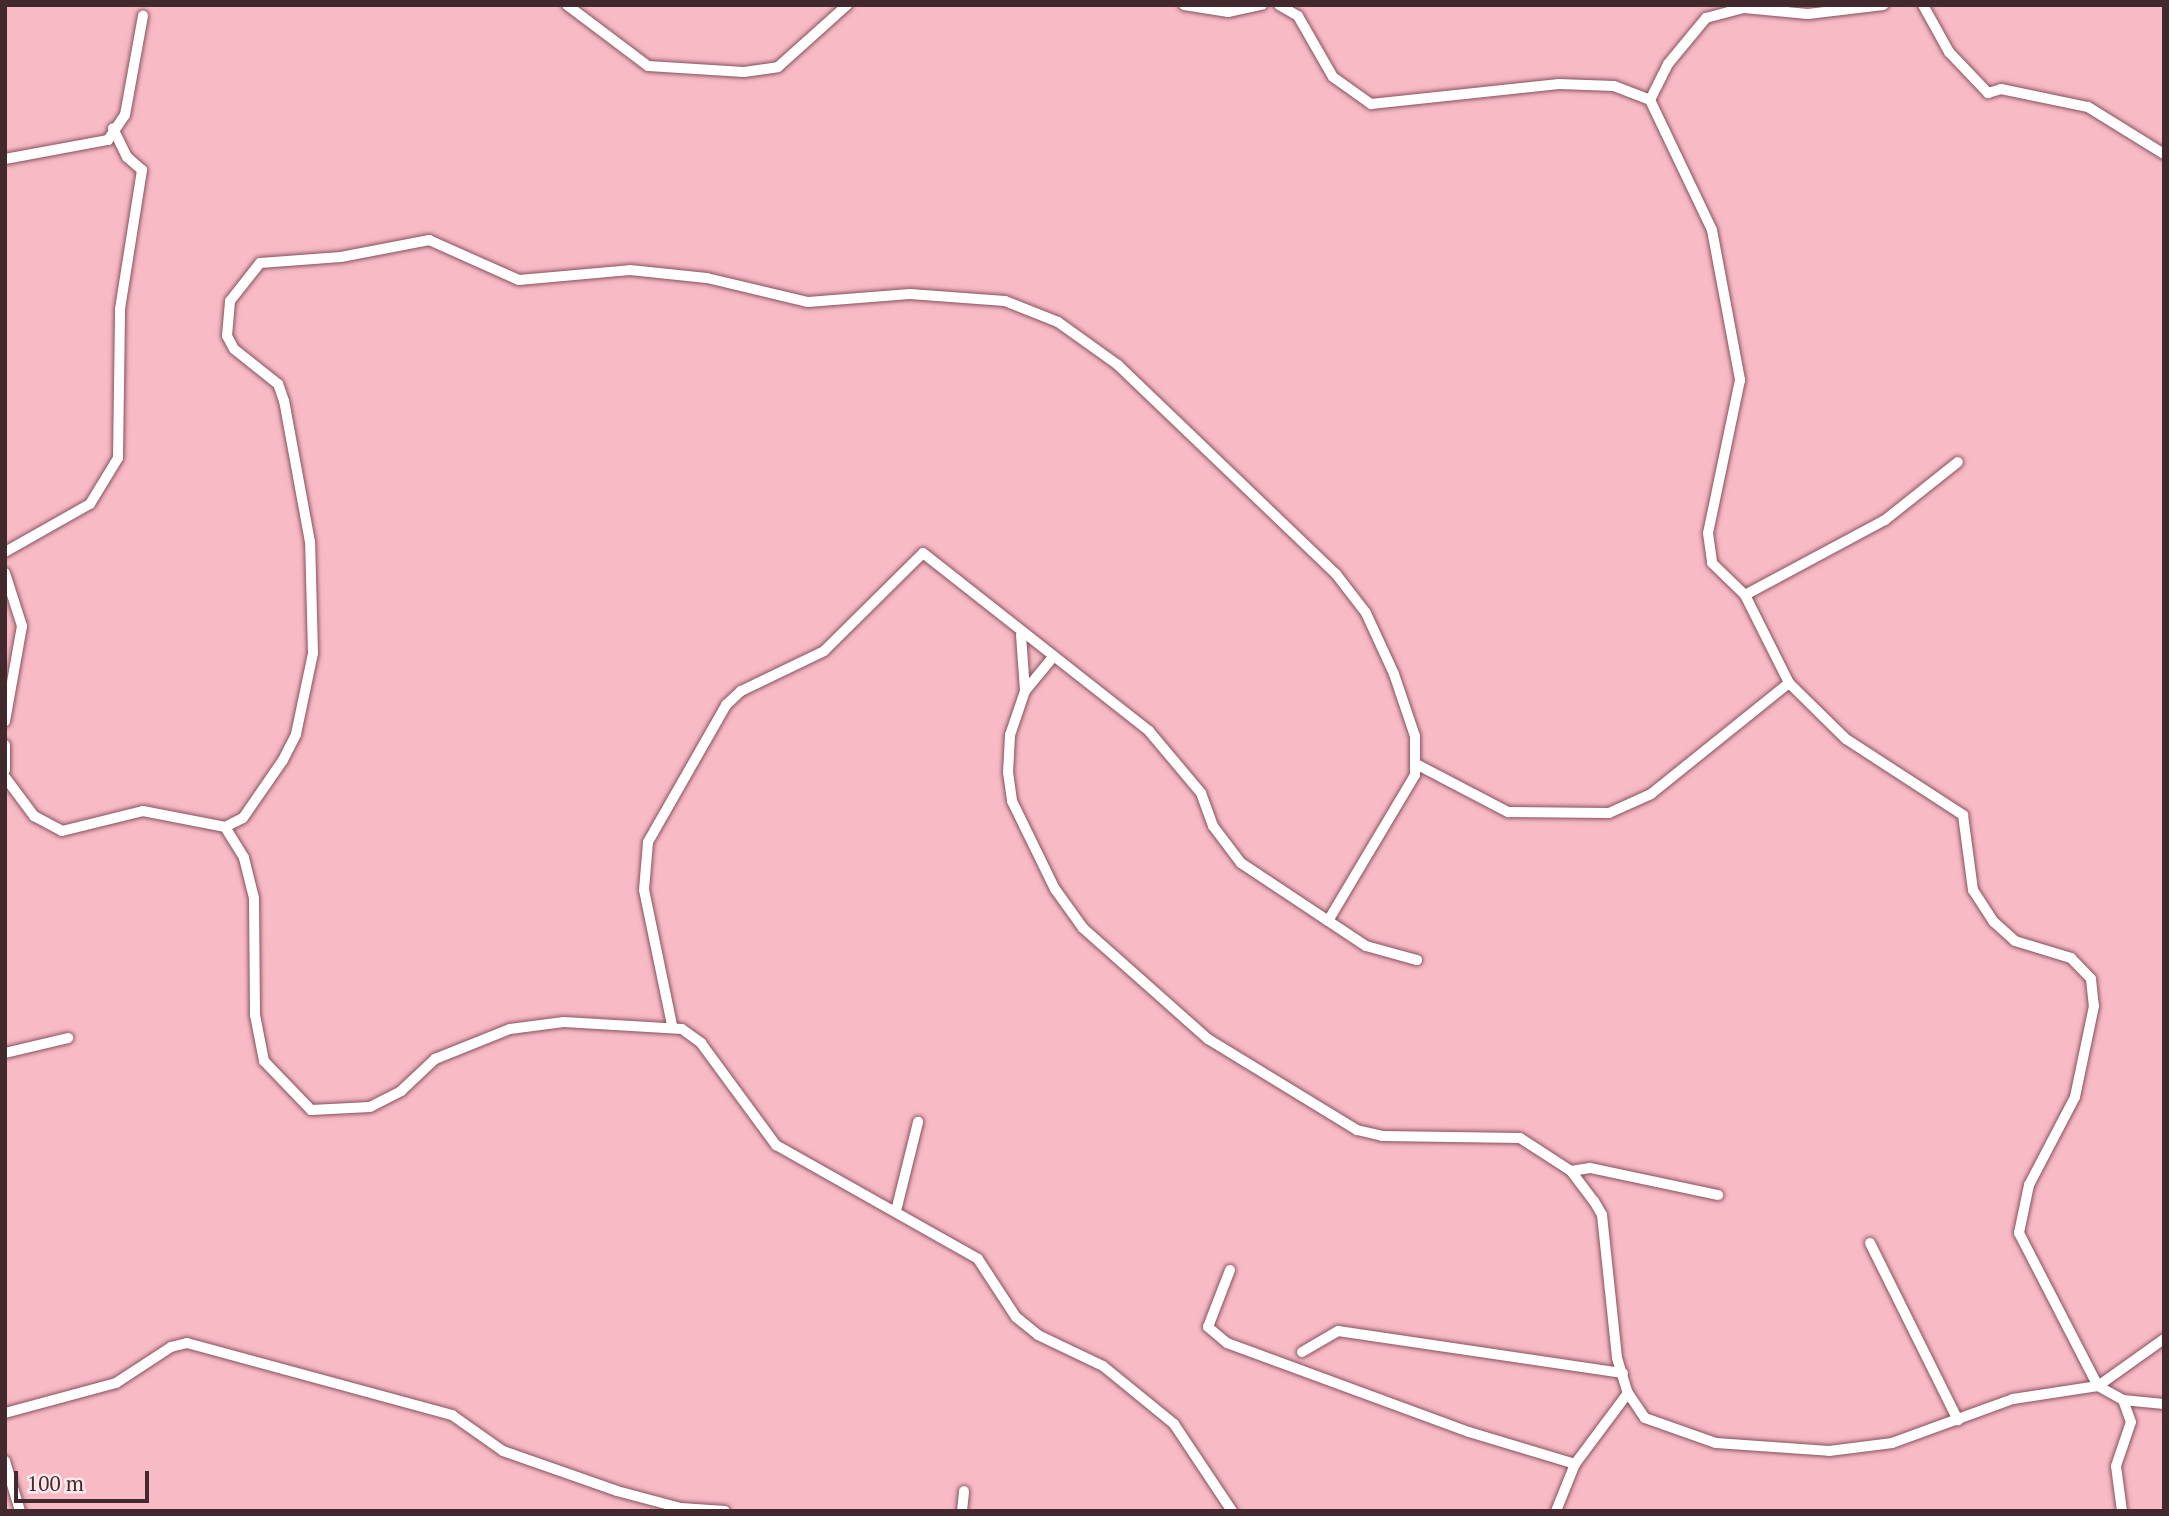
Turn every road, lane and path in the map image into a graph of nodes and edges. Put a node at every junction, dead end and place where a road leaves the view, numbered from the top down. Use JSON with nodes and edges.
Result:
{"nodes":[{"id":1,"x":567,"y":5,"type":"edge"},
{"id":2,"x":847,"y":5,"type":"edge"},
{"id":3,"x":1184,"y":5,"type":"edge"},
{"id":4,"x":1262,"y":5,"type":"edge"},
{"id":5,"x":1279,"y":5,"type":"edge"},
{"id":6,"x":1883,"y":5,"type":"edge"},
{"id":7,"x":1923,"y":5,"type":"edge"},
{"id":8,"x":1775,"y":7,"type":"edge"},
{"id":9,"x":579,"y":10,"type":"edge"},
{"id":10,"x":143,"y":16,"type":"dead end"},
{"id":11,"x":1650,"y":100,"type":"junction"},
{"id":12,"x":113,"y":128,"type":"junction"},
{"id":13,"x":2164,"y":154,"type":"edge"},
{"id":14,"x":5,"y":159,"type":"edge"},
{"id":15,"x":1958,"y":461,"type":"dead end"},
{"id":16,"x":5,"y":552,"type":"edge"},
{"id":17,"x":5,"y":573,"type":"edge"},
{"id":18,"x":1745,"y":595,"type":"junction"},
{"id":19,"x":1021,"y":635,"type":"junction"},
{"id":20,"x":1043,"y":650,"type":"junction"},
{"id":21,"x":1053,"y":657,"type":"junction"},
{"id":22,"x":1028,"y":663,"type":"junction"},
{"id":23,"x":1789,"y":683,"type":"junction"},
{"id":24,"x":1025,"y":691,"type":"junction"},
{"id":25,"x":5,"y":721,"type":"edge"},
{"id":26,"x":5,"y":745,"type":"edge"},
{"id":27,"x":1418,"y":765,"type":"junction"},
{"id":28,"x":5,"y":770,"type":"edge"},
{"id":29,"x":5,"y":777,"type":"edge"},
{"id":30,"x":225,"y":827,"type":"junction"},
{"id":31,"x":1328,"y":921,"type":"junction"},
{"id":32,"x":1417,"y":960,"type":"dead end"},
{"id":33,"x":671,"y":1025,"type":"junction"},
{"id":34,"x":68,"y":1038,"type":"dead end"},
{"id":35,"x":5,"y":1053,"type":"edge"},
{"id":36,"x":918,"y":1122,"type":"dead end"},
{"id":37,"x":1571,"y":1171,"type":"junction"},
{"id":38,"x":1718,"y":1195,"type":"dead end"},
{"id":39,"x":897,"y":1211,"type":"junction"},
{"id":40,"x":1870,"y":1243,"type":"dead end"},
{"id":41,"x":1230,"y":1270,"type":"dead end"},
{"id":42,"x":2164,"y":1339,"type":"edge"},
{"id":43,"x":1302,"y":1352,"type":"dead end"},
{"id":44,"x":1623,"y":1373,"type":"junction"},
{"id":45,"x":2098,"y":1386,"type":"junction"},
{"id":46,"x":1628,"y":1393,"type":"junction"},
{"id":47,"x":2123,"y":1400,"type":"junction"},
{"id":48,"x":2164,"y":1404,"type":"edge"},
{"id":49,"x":5,"y":1413,"type":"edge"},
{"id":50,"x":1958,"y":1420,"type":"junction"},
{"id":51,"x":5,"y":1461,"type":"edge"},
{"id":52,"x":1575,"y":1464,"type":"junction"},
{"id":53,"x":964,"y":1491,"type":"dead end"},
{"id":54,"x":20,"y":1511,"type":"edge"},
{"id":55,"x":725,"y":1511,"type":"edge"},
{"id":56,"x":962,"y":1511,"type":"edge"},
{"id":57,"x":1232,"y":1511,"type":"edge"},
{"id":58,"x":1556,"y":1511,"type":"edge"},
{"id":59,"x":2122,"y":1511,"type":"edge"}],
"edges":[{"from":1,"to":9,"type":"street"},
{"from":2,"to":9,"type":"street"},
{"from":3,"to":4,"type":"street"},
{"from":5,"to":11,"type":"street"},
{"from":6,"to":8,"type":"street"},
{"from":7,"to":13,"type":"street"},
{"from":8,"to":11,"type":"street"},
{"from":10,"to":12,"type":"street"},
{"from":11,"to":18,"type":"street"},
{"from":12,"to":14,"type":"street"},
{"from":12,"to":16,"type":"street"},
{"from":15,"to":18,"type":"street"},
{"from":17,"to":25,"type":"street"},
{"from":18,"to":23,"type":"street"},
{"from":19,"to":20,"type":"street"},
{"from":19,"to":22,"type":"street"},
{"from":19,"to":33,"type":"street"},
{"from":20,"to":21,"type":"street"},
{"from":20,"to":22,"type":"street"},
{"from":21,"to":24,"type":"street"},
{"from":21,"to":31,"type":"street"},
{"from":22,"to":24,"type":"street"},
{"from":23,"to":27,"type":"street"},
{"from":23,"to":45,"type":"street"},
{"from":24,"to":37,"type":"street"},
{"from":26,"to":28,"type":"street"},
{"from":27,"to":30,"type":"street"},
{"from":27,"to":31,"type":"street"},
{"from":29,"to":30,"type":"street"},
{"from":30,"to":33,"type":"street"},
{"from":31,"to":32,"type":"street"},
{"from":33,"to":39,"type":"street"},
{"from":34,"to":35,"type":"street"},
{"from":36,"to":39,"type":"street"},
{"from":37,"to":38,"type":"street"},
{"from":37,"to":44,"type":"street"},
{"from":39,"to":57,"type":"street"},
{"from":40,"to":50,"type":"street"},
{"from":41,"to":52,"type":"street"},
{"from":42,"to":45,"type":"street"},
{"from":43,"to":44,"type":"street"},
{"from":44,"to":46,"type":"street"},
{"from":45,"to":47,"type":"street"},
{"from":45,"to":50,"type":"street"},
{"from":46,"to":50,"type":"street"},
{"from":46,"to":52,"type":"street"},
{"from":47,"to":48,"type":"street"},
{"from":47,"to":59,"type":"street"},
{"from":49,"to":55,"type":"street"},
{"from":51,"to":54,"type":"street"},
{"from":52,"to":58,"type":"street"},
{"from":53,"to":56,"type":"street"}]}
